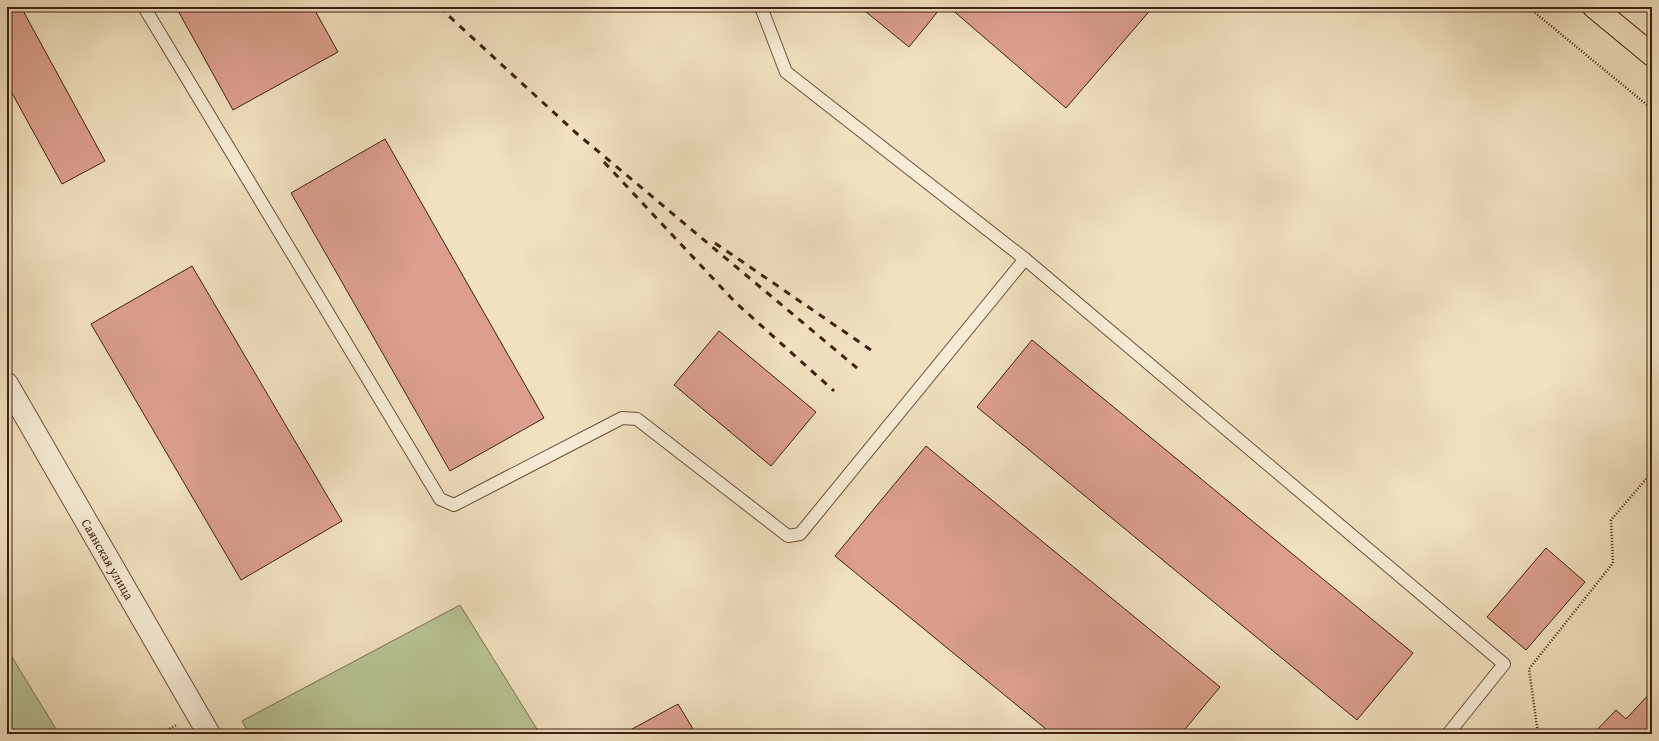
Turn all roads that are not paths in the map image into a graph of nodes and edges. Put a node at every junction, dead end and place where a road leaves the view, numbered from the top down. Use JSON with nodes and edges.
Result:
{"nodes":[{"id":1,"x":144,"y":7,"type":"edge"},
{"id":2,"x":760,"y":7,"type":"edge"},
{"id":3,"x":1594,"y":7,"type":"edge"},
{"id":4,"x":1652,"y":55,"type":"edge"},
{"id":5,"x":1026,"y":259,"type":"junction"},
{"id":6,"x":7,"y":384,"type":"edge"},
{"id":7,"x":209,"y":734,"type":"edge"},
{"id":8,"x":1448,"y":734,"type":"edge"}],
"edges":[{"from":1,"to":5,"type":"lane"},
{"from":2,"to":5,"type":"lane"},
{"from":3,"to":4,"type":"highway"},
{"from":5,"to":8,"type":"lane"},
{"from":6,"to":7,"type":"street","name":"Саянская улица"}]}
